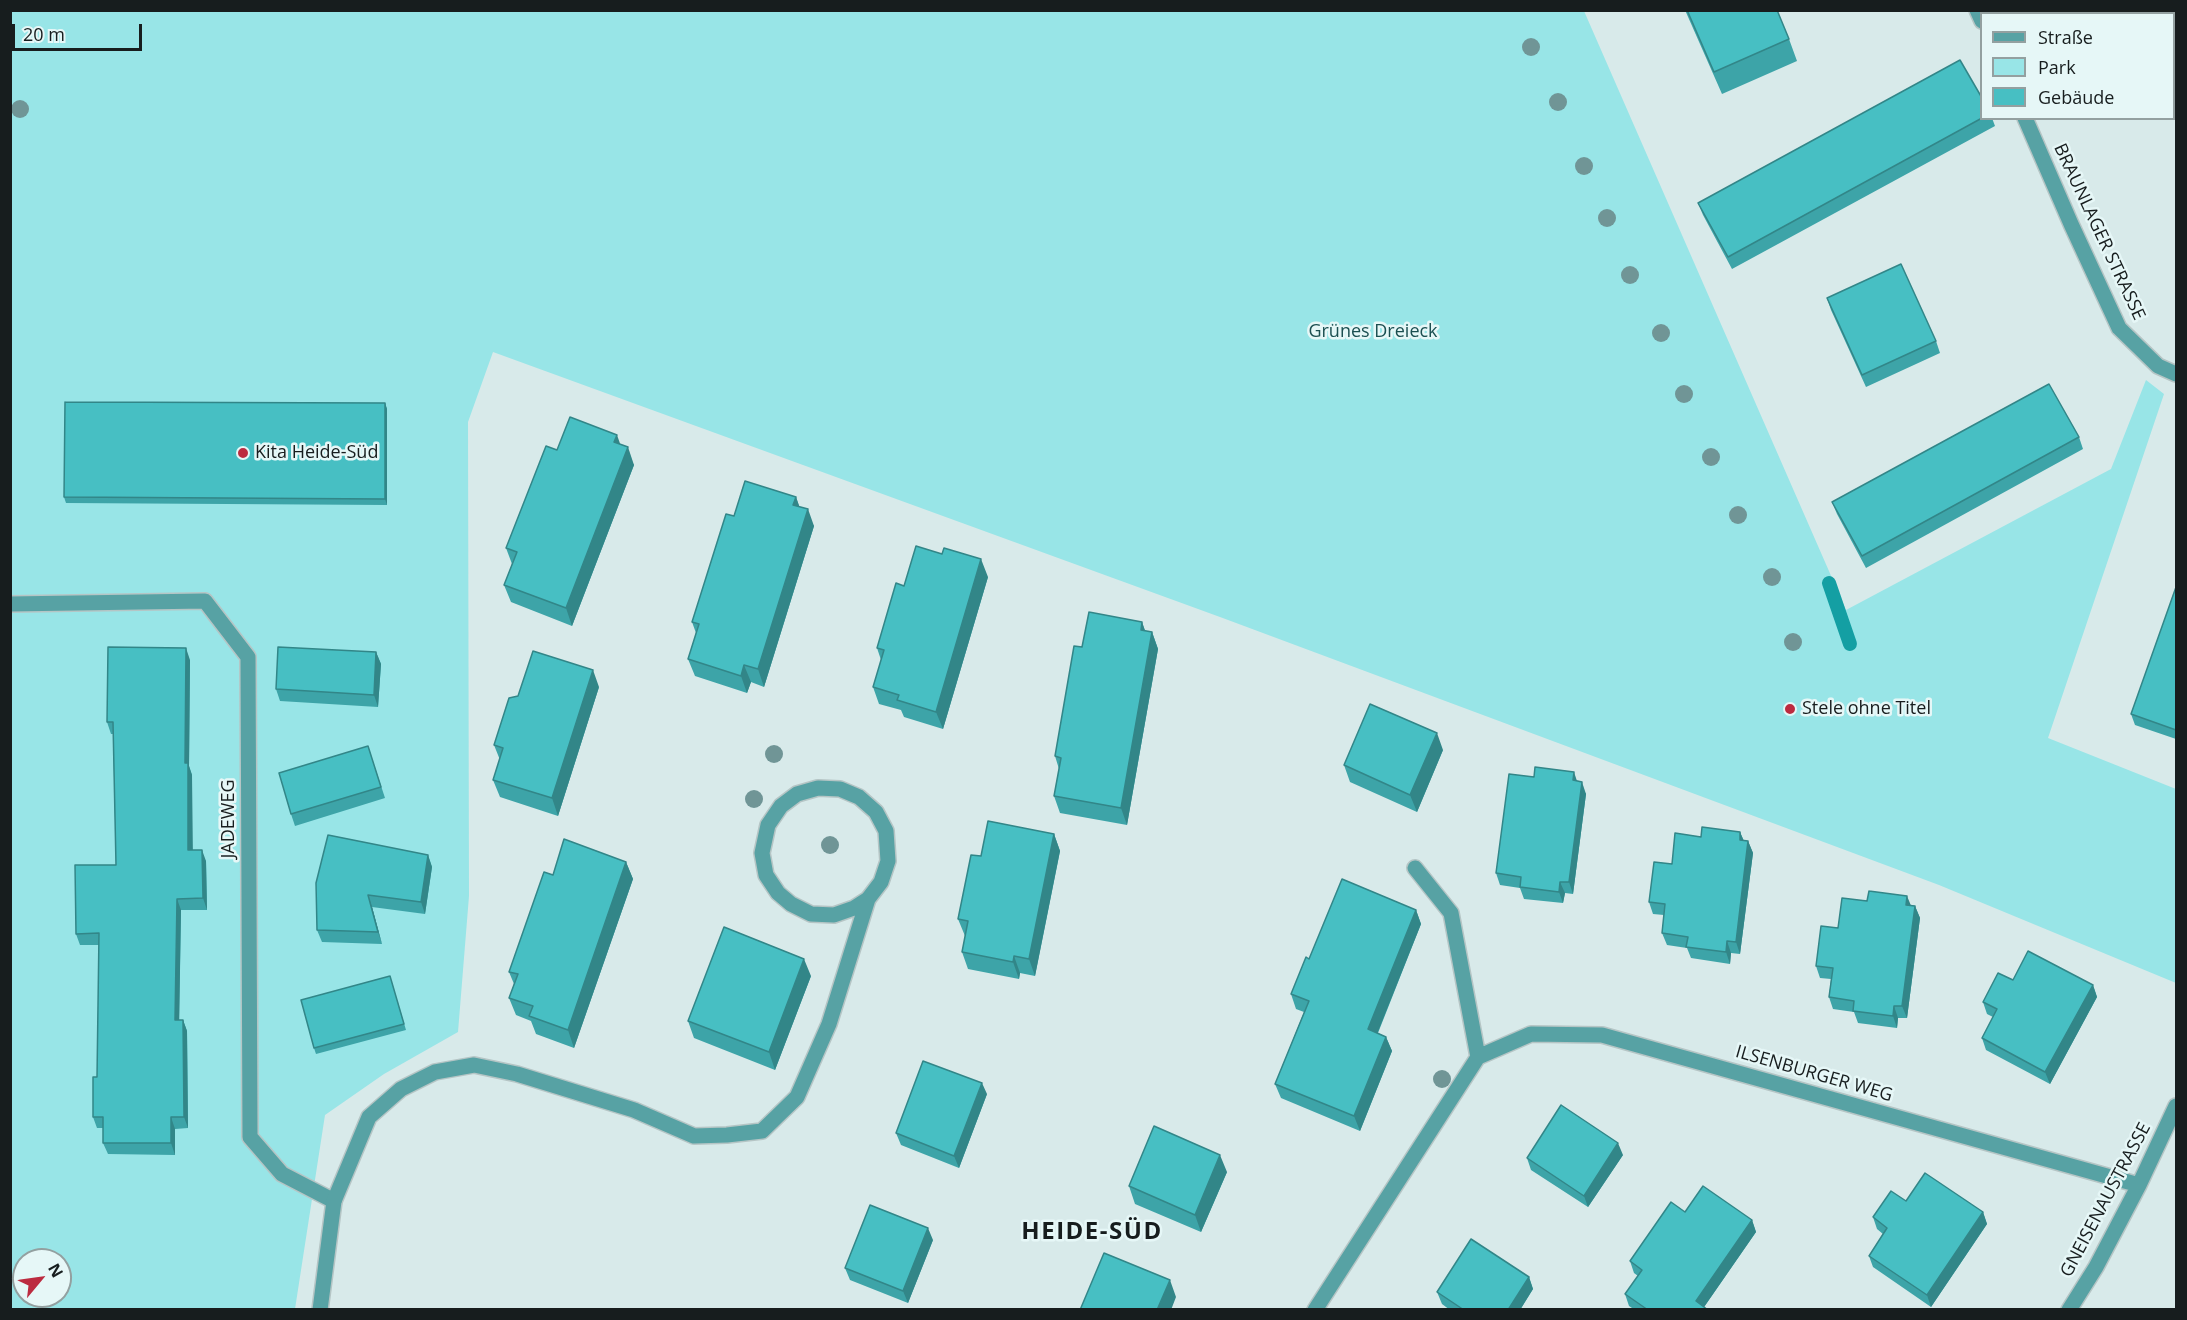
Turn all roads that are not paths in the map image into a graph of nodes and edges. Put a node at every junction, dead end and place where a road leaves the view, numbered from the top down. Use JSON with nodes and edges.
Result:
{"nodes":[{"id":1,"x":2026,"y":120,"type":"edge"},
{"id":2,"x":2176,"y":374,"type":"edge"},
{"id":3,"x":10,"y":604,"type":"edge"},
{"id":4,"x":1415,"y":868,"type":"dead end"},
{"id":5,"x":868,"y":899,"type":"junction"},
{"id":6,"x":1478,"y":1057,"type":"junction"},
{"id":7,"x":2176,"y":1106,"type":"edge"},
{"id":8,"x":2139,"y":1185,"type":"junction"},
{"id":9,"x":334,"y":1202,"type":"junction"},
{"id":10,"x":320,"y":1310,"type":"edge"},
{"id":11,"x":1315,"y":1310,"type":"edge"},
{"id":12,"x":2068,"y":1310,"type":"edge"}],
"edges":[{"from":1,"to":2,"type":"street","name":"BRAUNLAGER STRASSE"},
{"from":3,"to":9,"type":"street","name":"JADEWEG"},
{"from":4,"to":6,"type":"street"},
{"from":5,"to":5,"type":"street"},
{"from":5,"to":9,"type":"street"},
{"from":6,"to":8,"type":"street","name":"ILSENBURGER WEG"},
{"from":6,"to":11,"type":"street"},
{"from":7,"to":8,"type":"street","name":"GNEISENAUSTRASSE"},
{"from":8,"to":12,"type":"street","name":"GNEISENAUSTRASSE"},
{"from":9,"to":10,"type":"street"}]}
